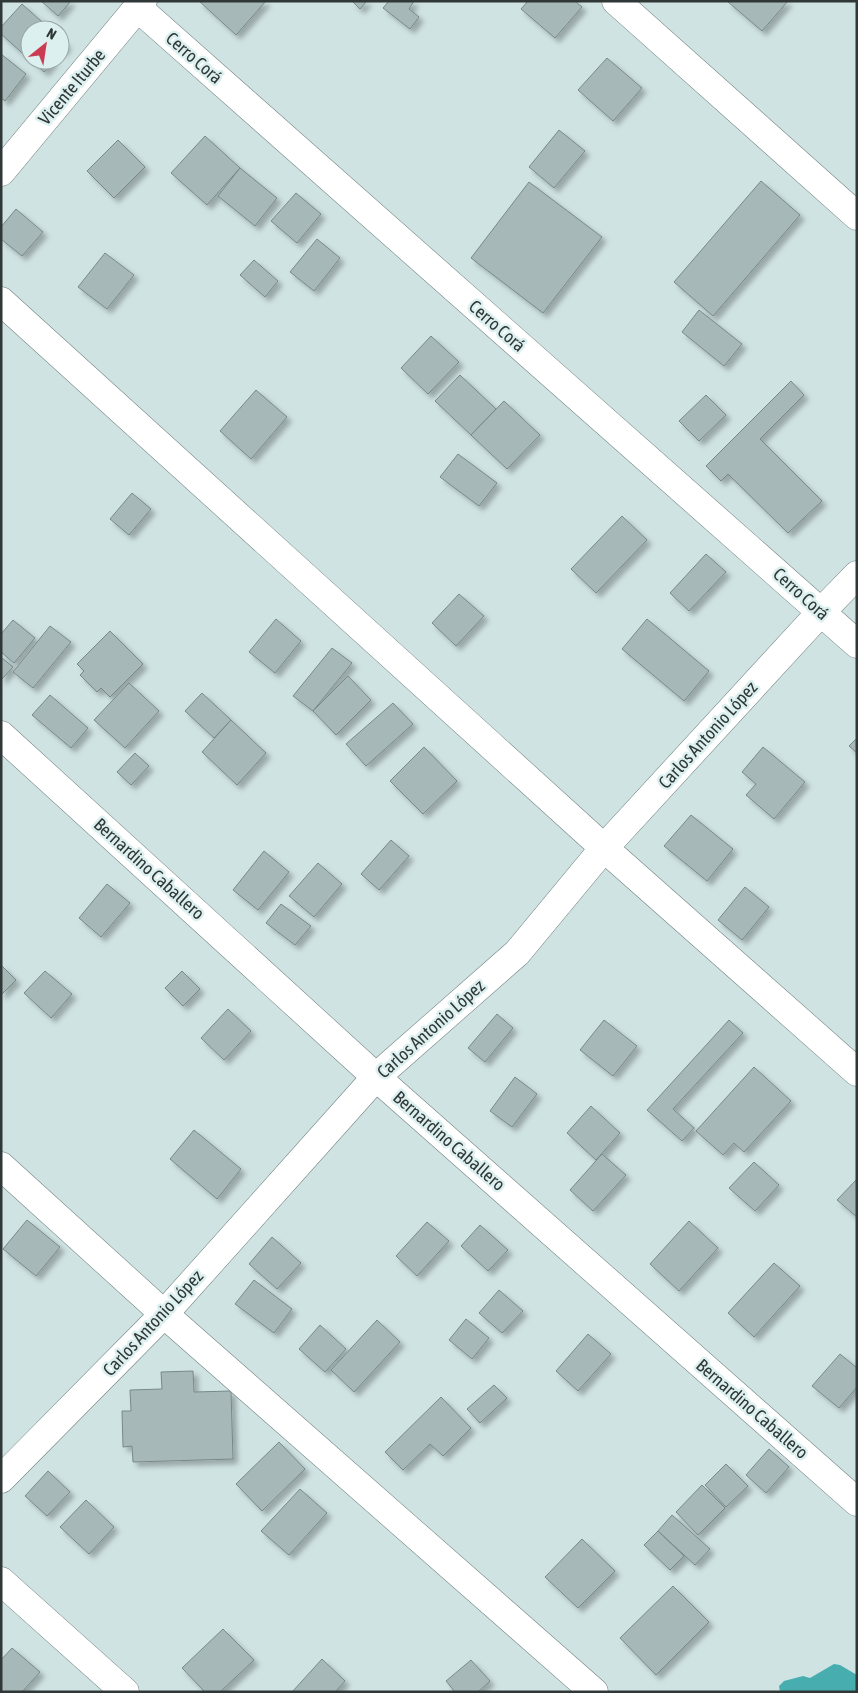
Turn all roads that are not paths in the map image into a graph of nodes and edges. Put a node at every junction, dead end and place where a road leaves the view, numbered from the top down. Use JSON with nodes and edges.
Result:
{"nodes":[{"id":1,"x":616,"y":1,"type":"edge"},
{"id":2,"x":140,"y":5,"type":"edge"},
{"id":3,"x":1,"y":172,"type":"edge"},
{"id":4,"x":857,"y":216,"type":"edge"},
{"id":5,"x":1,"y":301,"type":"edge"},
{"id":6,"x":857,"y":575,"type":"edge"},
{"id":7,"x":821,"y":612,"type":"junction"},
{"id":8,"x":857,"y":644,"type":"edge"},
{"id":9,"x":1,"y":735,"type":"edge"},
{"id":10,"x":604,"y":848,"type":"junction"},
{"id":11,"x":857,"y":1072,"type":"edge"},
{"id":12,"x":376,"y":1077,"type":"junction"},
{"id":13,"x":1,"y":1166,"type":"edge"},
{"id":14,"x":164,"y":1314,"type":"junction"},
{"id":15,"x":1,"y":1479,"type":"edge"},
{"id":16,"x":857,"y":1502,"type":"edge"},
{"id":17,"x":1,"y":1581,"type":"edge"},
{"id":18,"x":125,"y":1692,"type":"edge"},
{"id":19,"x":594,"y":1692,"type":"edge"}],
"edges":[{"from":1,"to":4,"type":"street"},
{"from":2,"to":3,"type":"street","name":"Vicente Iturbe"},
{"from":2,"to":7,"type":"street","name":"Cerro Corá"},
{"from":5,"to":10,"type":"street"},
{"from":6,"to":7,"type":"street","name":"Carlos Antonio López"},
{"from":7,"to":8,"type":"street","name":"Cerro Corá"},
{"from":7,"to":10,"type":"street","name":"Carlos Antonio López"},
{"from":9,"to":12,"type":"street","name":"Bernardino Caballero"},
{"from":10,"to":11,"type":"street"},
{"from":10,"to":12,"type":"street","name":"Carlos Antonio López"},
{"from":12,"to":14,"type":"street","name":"Carlos Antonio López"},
{"from":12,"to":16,"type":"street","name":"Bernardino Caballero"},
{"from":13,"to":14,"type":"street"},
{"from":14,"to":15,"type":"street","name":"Carlos Antonio López"},
{"from":14,"to":19,"type":"street"},
{"from":17,"to":18,"type":"street"}]}
